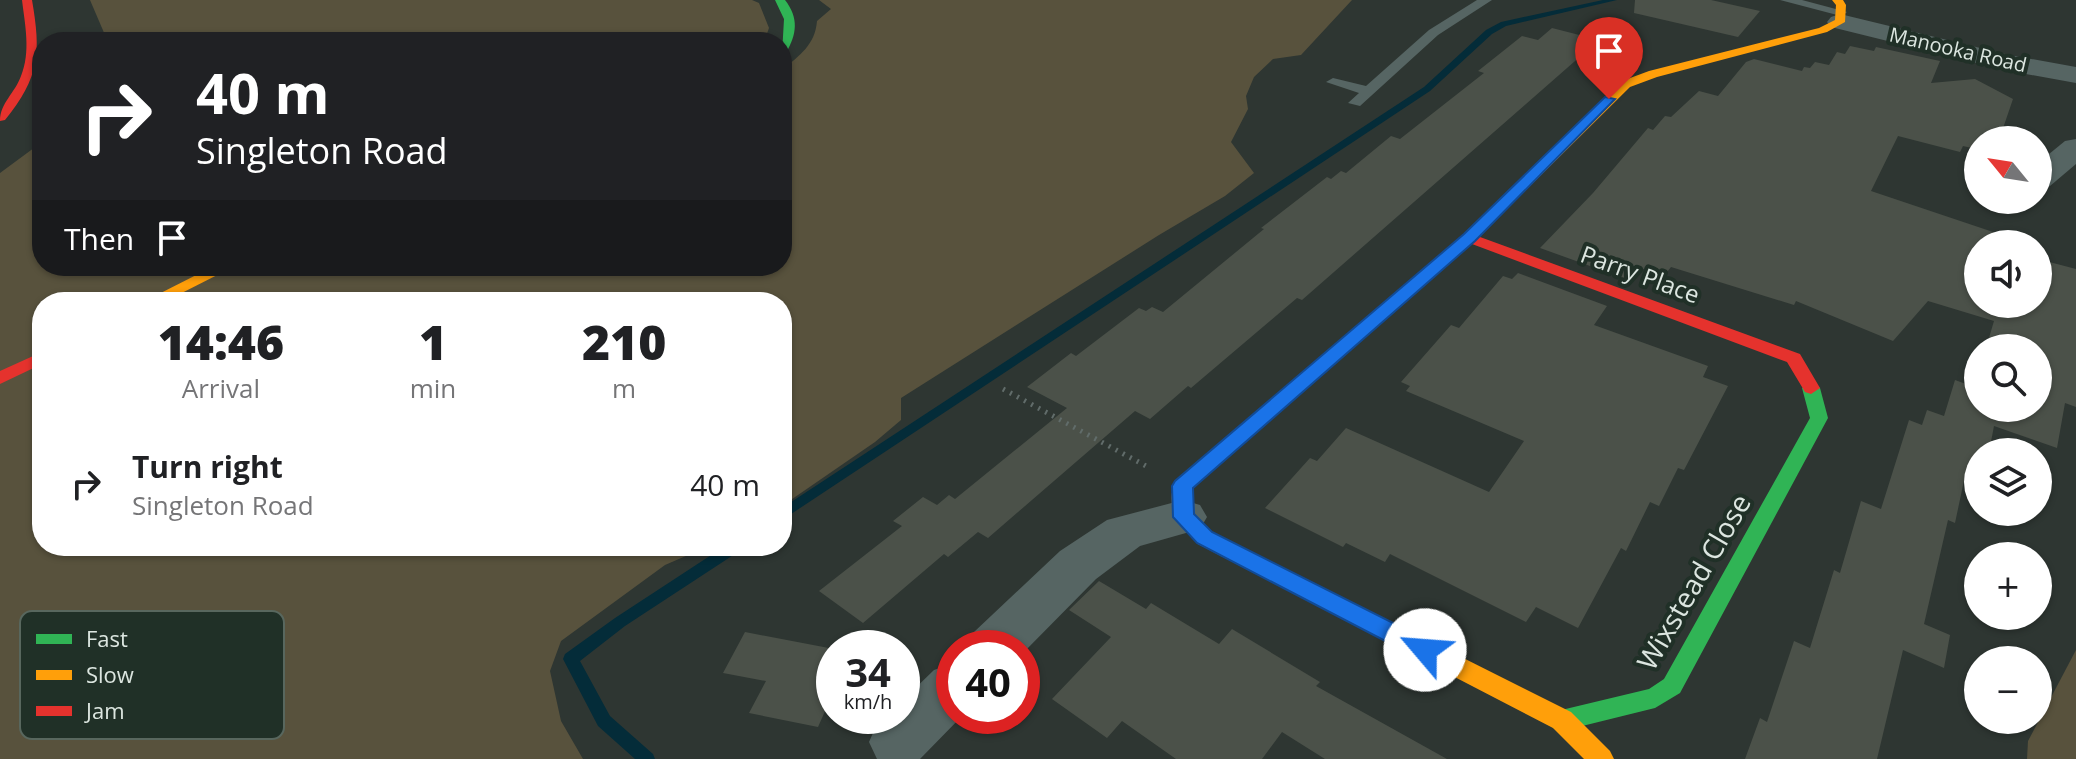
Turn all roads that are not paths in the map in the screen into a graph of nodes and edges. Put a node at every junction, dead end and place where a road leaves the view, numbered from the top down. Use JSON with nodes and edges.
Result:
{"nodes":[{"id":1,"x":27,"y":0,"type":"edge"},
{"id":2,"x":780,"y":0,"type":"edge"},
{"id":3,"x":1486,"y":0,"type":"edge"},
{"id":4,"x":1786,"y":0,"type":"edge"},
{"id":5,"x":1840,"y":11,"type":"edge"},
{"id":6,"x":32,"y":32,"type":"edge"},
{"id":7,"x":791,"y":32,"type":"edge"},
{"id":8,"x":32,"y":72,"type":"edge"},
{"id":9,"x":2076,"y":75,"type":"edge"},
{"id":10,"x":1333,"y":82,"type":"dead end"},
{"id":11,"x":1369,"y":91,"type":"junction"},
{"id":12,"x":1355,"y":103,"type":"dead end"},
{"id":13,"x":0,"y":117,"type":"edge"},
{"id":14,"x":2076,"y":148,"type":"edge"},
{"id":15,"x":2052,"y":168,"type":"edge"},
{"id":16,"x":1469,"y":238,"type":"junction"},
{"id":17,"x":206,"y":276,"type":"edge"},
{"id":18,"x":172,"y":292,"type":"edge"},
{"id":19,"x":1794,"y":358,"type":"joint"},
{"id":20,"x":32,"y":362,"type":"edge"},
{"id":21,"x":0,"y":378,"type":"edge"},
{"id":22,"x":1183,"y":501,"type":"junction"},
{"id":23,"x":1011,"y":630,"type":"edge"},
{"id":24,"x":936,"y":705,"type":"edge"},
{"id":25,"x":1562,"y":720,"type":"junction"},
{"id":26,"x":898,"y":742,"type":"dead end"},
{"id":27,"x":1601,"y":759,"type":"edge"}],
"edges":[{"from":1,"to":6,"type":"main road"},
{"from":2,"to":7,"type":"main road"},
{"from":3,"to":11,"type":"lane"},
{"from":4,"to":5,"type":"lane"},
{"from":5,"to":9,"type":"street","name":"Manooka Road"},
{"from":5,"to":16,"type":"main road"},
{"from":8,"to":13,"type":"main road"},
{"from":10,"to":11,"type":"lane"},
{"from":11,"to":12,"type":"lane"},
{"from":14,"to":15,"type":"street"},
{"from":16,"to":19,"type":"main road","name":"Parry Place"},
{"from":16,"to":22,"type":"main road"},
{"from":17,"to":18,"type":"main road"},
{"from":19,"to":25,"type":"main road","name":"Wixstead Close"},
{"from":20,"to":21,"type":"main road"},
{"from":22,"to":23,"type":"street"},
{"from":22,"to":25,"type":"main road"},
{"from":24,"to":26,"type":"street"},
{"from":25,"to":27,"type":"main road"}]}
